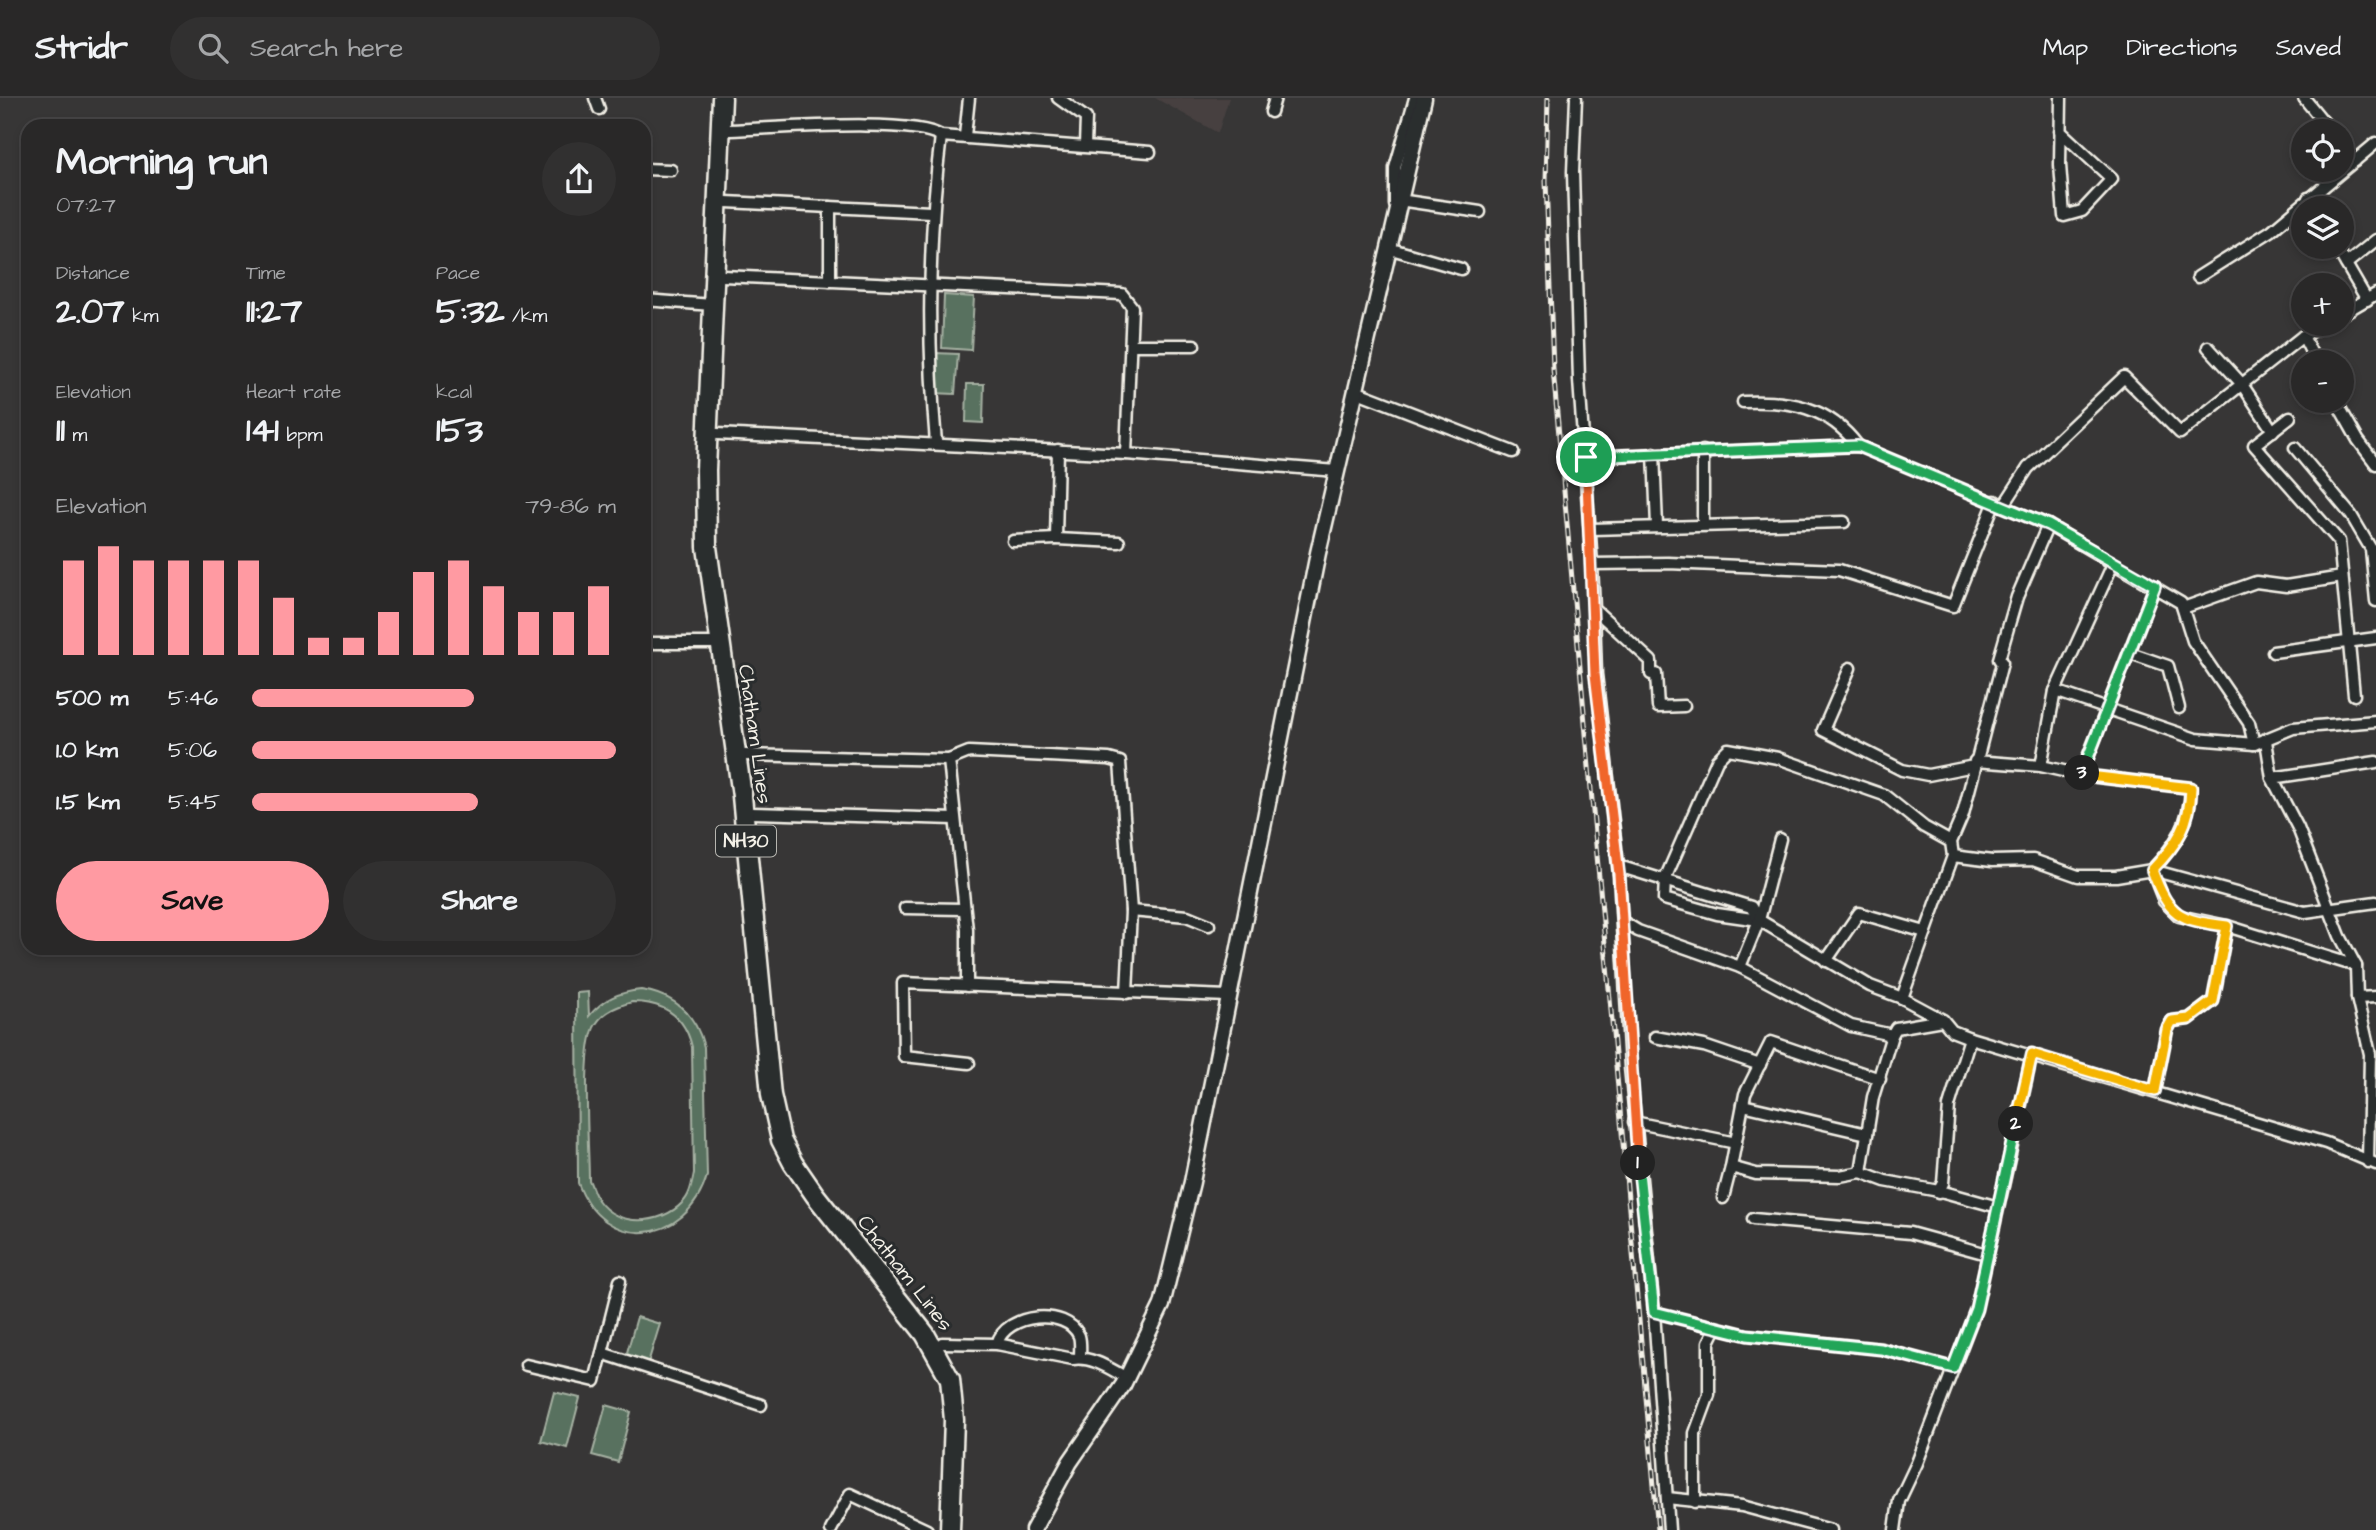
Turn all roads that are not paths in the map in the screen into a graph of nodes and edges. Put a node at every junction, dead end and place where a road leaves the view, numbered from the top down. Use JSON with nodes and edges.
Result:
{"nodes":[{"id":1,"x":595,"y":98,"type":"edge"},
{"id":2,"x":722,"y":98,"type":"edge"},
{"id":3,"x":731,"y":98,"type":"edge"},
{"id":4,"x":969,"y":98,"type":"edge"},
{"id":5,"x":1058,"y":98,"type":"edge"},
{"id":6,"x":1275,"y":98,"type":"edge"},
{"id":7,"x":1576,"y":98,"type":"edge"},
{"id":8,"x":2061,"y":98,"type":"edge"},
{"id":9,"x":2304,"y":98,"type":"edge"},
{"id":10,"x":1416,"y":99,"type":"edge"},
{"id":11,"x":599,"y":109,"type":"dead end"},
{"id":12,"x":1271,"y":112,"type":"dead end"},
{"id":13,"x":2321,"y":119,"type":"edge"},
{"id":14,"x":729,"y":130,"type":"junction"},
{"id":15,"x":2060,"y":131,"type":"junction"},
{"id":16,"x":941,"y":136,"type":"junction"},
{"id":17,"x":965,"y":136,"type":"junction"},
{"id":18,"x":2376,"y":143,"type":"edge"},
{"id":19,"x":1085,"y":146,"type":"junction"},
{"id":20,"x":1150,"y":152,"type":"dead end"},
{"id":21,"x":2355,"y":161,"type":"joint"},
{"id":22,"x":651,"y":169,"type":"edge"},
{"id":23,"x":670,"y":170,"type":"dead end"},
{"id":24,"x":2311,"y":196,"type":"edge"},
{"id":25,"x":726,"y":202,"type":"junction"},
{"id":26,"x":830,"y":207,"type":"junction"},
{"id":27,"x":1398,"y":207,"type":"junction"},
{"id":28,"x":931,"y":212,"type":"junction"},
{"id":29,"x":1480,"y":212,"type":"dead end"},
{"id":30,"x":2291,"y":213,"type":"edge"},
{"id":31,"x":2376,"y":240,"type":"edge"},
{"id":32,"x":1388,"y":248,"type":"junction"},
{"id":33,"x":2343,"y":259,"type":"edge"},
{"id":34,"x":2346,"y":264,"type":"junction"},
{"id":35,"x":1461,"y":269,"type":"dead end"},
{"id":36,"x":723,"y":276,"type":"junction"},
{"id":37,"x":2198,"y":277,"type":"dead end"},
{"id":38,"x":830,"y":281,"type":"junction"},
{"id":39,"x":929,"y":285,"type":"junction"},
{"id":40,"x":2373,"y":296,"type":"edge"},
{"id":41,"x":651,"y":301,"type":"edge"},
{"id":42,"x":713,"y":305,"type":"junction"},
{"id":43,"x":2354,"y":307,"type":"edge"},
{"id":44,"x":2303,"y":336,"type":"joint"},
{"id":45,"x":1131,"y":345,"type":"junction"},
{"id":46,"x":1194,"y":345,"type":"dead end"},
{"id":47,"x":2208,"y":347,"type":"dead end"},
{"id":48,"x":2310,"y":350,"type":"edge"},
{"id":49,"x":2241,"y":383,"type":"junction"},
{"id":50,"x":1355,"y":391,"type":"junction"},
{"id":51,"x":1743,"y":402,"type":"dead end"},
{"id":52,"x":2343,"y":413,"type":"edge"},
{"id":53,"x":2290,"y":417,"type":"dead end"},
{"id":54,"x":2273,"y":431,"type":"junction"},
{"id":55,"x":717,"y":434,"type":"junction"},
{"id":56,"x":936,"y":443,"type":"junction"},
{"id":57,"x":1858,"y":446,"type":"junction"},
{"id":58,"x":2295,"y":448,"type":"dead end"},
{"id":59,"x":1058,"y":450,"type":"junction"},
{"id":60,"x":1703,"y":451,"type":"junction"},
{"id":61,"x":1514,"y":453,"type":"dead end"},
{"id":62,"x":1654,"y":453,"type":"junction"},
{"id":63,"x":1126,"y":454,"type":"junction"},
{"id":64,"x":1586,"y":457,"type":"junction"},
{"id":65,"x":2376,"y":464,"type":"edge"},
{"id":66,"x":1337,"y":471,"type":"junction"},
{"id":67,"x":2000,"y":503,"type":"junction"},
{"id":68,"x":1844,"y":522,"type":"dead end"},
{"id":69,"x":1703,"y":525,"type":"junction"},
{"id":70,"x":2048,"y":525,"type":"junction"},
{"id":71,"x":1657,"y":526,"type":"junction"},
{"id":72,"x":1591,"y":529,"type":"junction"},
{"id":73,"x":1056,"y":539,"type":"junction"},
{"id":74,"x":1013,"y":541,"type":"dead end"},
{"id":75,"x":1119,"y":542,"type":"dead end"},
{"id":76,"x":1592,"y":564,"type":"junction"},
{"id":77,"x":2113,"y":564,"type":"junction"},
{"id":78,"x":2342,"y":577,"type":"junction"},
{"id":79,"x":2155,"y":586,"type":"junction"},
{"id":80,"x":2376,"y":601,"type":"edge"},
{"id":81,"x":2183,"y":608,"type":"junction"},
{"id":82,"x":1594,"y":609,"type":"junction"},
{"id":83,"x":2376,"y":638,"type":"edge"},
{"id":84,"x":2348,"y":641,"type":"junction"},
{"id":85,"x":651,"y":643,"type":"edge"},
{"id":86,"x":719,"y":643,"type":"junction"},
{"id":87,"x":2273,"y":652,"type":"dead end"},
{"id":88,"x":2130,"y":653,"type":"junction"},
{"id":89,"x":1850,"y":668,"type":"dead end"},
{"id":90,"x":2055,"y":691,"type":"junction"},
{"id":91,"x":2354,"y":695,"type":"dead end"},
{"id":92,"x":1684,"y":706,"type":"dead end"},
{"id":93,"x":2109,"y":707,"type":"junction"},
{"id":94,"x":2179,"y":708,"type":"dead end"},
{"id":95,"x":736,"y":717,"type":"junction"},
{"id":96,"x":2376,"y":721,"type":"edge"},
{"id":97,"x":2266,"y":741,"type":"junction"},
{"id":98,"x":2254,"y":744,"type":"junction"},
{"id":99,"x":745,"y":755,"type":"junction"},
{"id":100,"x":949,"y":760,"type":"junction"},
{"id":101,"x":2376,"y":762,"type":"edge"},
{"id":102,"x":1975,"y":764,"type":"junction"},
{"id":103,"x":2042,"y":766,"type":"junction"},
{"id":104,"x":2081,"y":775,"type":"junction"},
{"id":105,"x":2272,"y":778,"type":"junction"},
{"id":106,"x":752,"y":813,"type":"junction"},
{"id":107,"x":955,"y":819,"type":"junction"},
{"id":108,"x":1780,"y":839,"type":"dead end"},
{"id":109,"x":1951,"y":842,"type":"junction"},
{"id":110,"x":1953,"y":856,"type":"junction"},
{"id":111,"x":2152,"y":870,"type":"junction"},
{"id":112,"x":1619,"y":874,"type":"junction"},
{"id":113,"x":1665,"y":878,"type":"junction"},
{"id":114,"x":2376,"y":902,"type":"edge"},
{"id":115,"x":2329,"y":907,"type":"junction"},
{"id":116,"x":905,"y":908,"type":"dead end"},
{"id":117,"x":963,"y":909,"type":"junction"},
{"id":118,"x":1131,"y":911,"type":"junction"},
{"id":119,"x":1759,"y":919,"type":"junction"},
{"id":120,"x":1623,"y":922,"type":"junction"},
{"id":121,"x":1209,"y":925,"type":"dead end"},
{"id":122,"x":2227,"y":926,"type":"junction"},
{"id":123,"x":1926,"y":932,"type":"junction"},
{"id":124,"x":1826,"y":961,"type":"junction"},
{"id":125,"x":2356,"y":966,"type":"junction"},
{"id":126,"x":1740,"y":967,"type":"junction"},
{"id":127,"x":967,"y":986,"type":"junction"},
{"id":128,"x":1127,"y":993,"type":"junction"},
{"id":129,"x":1228,"y":996,"type":"junction"},
{"id":130,"x":2376,"y":997,"type":"edge"},
{"id":131,"x":1902,"y":998,"type":"junction"},
{"id":132,"x":2357,"y":998,"type":"junction"},
{"id":133,"x":1943,"y":1020,"type":"junction"},
{"id":134,"x":1892,"y":1035,"type":"junction"},
{"id":135,"x":1655,"y":1037,"type":"dead end"},
{"id":136,"x":1970,"y":1038,"type":"junction"},
{"id":137,"x":2032,"y":1054,"type":"junction"},
{"id":138,"x":969,"y":1063,"type":"dead end"},
{"id":139,"x":1760,"y":1065,"type":"junction"},
{"id":140,"x":2373,"y":1069,"type":"edge"},
{"id":141,"x":1880,"y":1079,"type":"junction"},
{"id":142,"x":2155,"y":1091,"type":"junction"},
{"id":143,"x":1743,"y":1105,"type":"junction"},
{"id":144,"x":1634,"y":1122,"type":"junction"},
{"id":145,"x":1867,"y":1135,"type":"junction"},
{"id":146,"x":1736,"y":1143,"type":"junction"},
{"id":147,"x":2372,"y":1163,"type":"edge"},
{"id":148,"x":1731,"y":1167,"type":"junction"},
{"id":149,"x":1861,"y":1172,"type":"junction"},
{"id":150,"x":1938,"y":1192,"type":"junction"},
{"id":151,"x":1723,"y":1198,"type":"dead end"},
{"id":152,"x":1998,"y":1208,"type":"junction"},
{"id":153,"x":1753,"y":1219,"type":"dead end"},
{"id":154,"x":1987,"y":1254,"type":"junction"},
{"id":155,"x":620,"y":1281,"type":"dead end"},
{"id":156,"x":1654,"y":1312,"type":"junction"},
{"id":157,"x":1716,"y":1328,"type":"junction"},
{"id":158,"x":942,"y":1343,"type":"junction"},
{"id":159,"x":997,"y":1344,"type":"junction"},
{"id":160,"x":602,"y":1353,"type":"junction"},
{"id":161,"x":1080,"y":1358,"type":"junction"},
{"id":162,"x":526,"y":1365,"type":"dead end"},
{"id":163,"x":1953,"y":1368,"type":"junction"},
{"id":164,"x":1127,"y":1378,"type":"junction"},
{"id":165,"x":761,"y":1405,"type":"dead end"},
{"id":166,"x":1667,"y":1498,"type":"junction"},
{"id":167,"x":1695,"y":1502,"type":"junction"},
{"id":168,"x":831,"y":1530,"type":"edge"},
{"id":169,"x":927,"y":1530,"type":"edge"},
{"id":170,"x":950,"y":1530,"type":"edge"},
{"id":171,"x":961,"y":1530,"type":"edge"},
{"id":172,"x":1033,"y":1530,"type":"edge"},
{"id":173,"x":1670,"y":1530,"type":"edge"},
{"id":174,"x":1831,"y":1530,"type":"edge"},
{"id":175,"x":1895,"y":1530,"type":"edge"}],
"edges":[{"from":1,"to":11,"type":"street"},
{"from":2,"to":42,"type":"highway","name":"Chatham Lines","number":"NH30"},
{"from":3,"to":14,"type":"highway","name":"Chatham Lines","number":"NH30"},
{"from":4,"to":17,"type":"street"},
{"from":5,"to":19,"type":"street"},
{"from":6,"to":12,"type":"street"},
{"from":7,"to":64,"type":"street"},
{"from":8,"to":15,"type":"street"},
{"from":9,"to":13,"type":"street"},
{"from":10,"to":27,"type":"street"},
{"from":14,"to":16,"type":"street"},
{"from":14,"to":25,"type":"highway","name":"Chatham Lines","number":"NH30"},
{"from":15,"to":15,"type":"street"},
{"from":16,"to":17,"type":"street"},
{"from":16,"to":28,"type":"street"},
{"from":17,"to":19,"type":"street"},
{"from":18,"to":21,"type":"street"},
{"from":19,"to":20,"type":"street"},
{"from":21,"to":24,"type":"street"},
{"from":22,"to":23,"type":"street"},
{"from":25,"to":26,"type":"street"},
{"from":25,"to":36,"type":"highway","name":"Chatham Lines","number":"NH30"},
{"from":26,"to":28,"type":"street"},
{"from":26,"to":38,"type":"street"},
{"from":27,"to":29,"type":"street"},
{"from":27,"to":32,"type":"street"},
{"from":28,"to":39,"type":"street"},
{"from":30,"to":37,"type":"street"},
{"from":31,"to":34,"type":"street"},
{"from":32,"to":35,"type":"street"},
{"from":32,"to":50,"type":"street"},
{"from":33,"to":34,"type":"street"},
{"from":34,"to":40,"type":"street"},
{"from":36,"to":38,"type":"street"},
{"from":36,"to":55,"type":"highway","name":"Chatham Lines","number":"NH30"},
{"from":38,"to":39,"type":"street"},
{"from":39,"to":45,"type":"street"},
{"from":39,"to":56,"type":"street"},
{"from":40,"to":43,"type":"street"},
{"from":41,"to":42,"type":"street"},
{"from":42,"to":86,"type":"highway","name":"Chatham Lines","number":"NH30"},
{"from":44,"to":48,"type":"street"},
{"from":44,"to":49,"type":"street"},
{"from":45,"to":46,"type":"street"},
{"from":45,"to":63,"type":"street"},
{"from":47,"to":49,"type":"street"},
{"from":49,"to":54,"type":"street"},
{"from":49,"to":67,"type":"street"},
{"from":50,"to":61,"type":"street"},
{"from":50,"to":66,"type":"street"},
{"from":51,"to":57,"type":"street"},
{"from":52,"to":65,"type":"street"},
{"from":53,"to":54,"type":"street"},
{"from":54,"to":78,"type":"street"},
{"from":55,"to":56,"type":"street"},
{"from":55,"to":95,"type":"highway","name":"Chatham Lines","number":"NH30"},
{"from":56,"to":59,"type":"street"},
{"from":57,"to":60,"type":"street"},
{"from":57,"to":67,"type":"street"},
{"from":58,"to":80,"type":"street"},
{"from":59,"to":63,"type":"street"},
{"from":59,"to":73,"type":"street"},
{"from":60,"to":62,"type":"street"},
{"from":60,"to":69,"type":"street"},
{"from":62,"to":64,"type":"street"},
{"from":62,"to":71,"type":"street"},
{"from":63,"to":66,"type":"street"},
{"from":64,"to":72,"type":"street"},
{"from":66,"to":129,"type":"street"},
{"from":67,"to":70,"type":"street"},
{"from":67,"to":76,"type":"street"},
{"from":68,"to":69,"type":"street"},
{"from":69,"to":71,"type":"street"},
{"from":70,"to":77,"type":"street"},
{"from":70,"to":102,"type":"street"},
{"from":71,"to":72,"type":"street"},
{"from":72,"to":76,"type":"street"},
{"from":73,"to":74,"type":"street"},
{"from":73,"to":75,"type":"street"},
{"from":76,"to":82,"type":"street"},
{"from":77,"to":79,"type":"street"},
{"from":77,"to":90,"type":"street"},
{"from":78,"to":81,"type":"street"},
{"from":78,"to":84,"type":"street"},
{"from":79,"to":81,"type":"street"},
{"from":79,"to":88,"type":"street"},
{"from":81,"to":98,"type":"street"},
{"from":82,"to":92,"type":"street"},
{"from":82,"to":112,"type":"street"},
{"from":83,"to":84,"type":"street"},
{"from":84,"to":87,"type":"street"},
{"from":84,"to":91,"type":"street"},
{"from":85,"to":86,"type":"street"},
{"from":86,"to":95,"type":"highway","name":"Chatham Lines","number":"NH30"},
{"from":88,"to":93,"type":"street"},
{"from":88,"to":94,"type":"street"},
{"from":89,"to":102,"type":"street"},
{"from":90,"to":93,"type":"street"},
{"from":90,"to":103,"type":"street"},
{"from":93,"to":98,"type":"street"},
{"from":93,"to":104,"type":"street"},
{"from":95,"to":99,"type":"highway","name":"Chatham Lines","number":"NH30"},
{"from":95,"to":170,"type":"highway","name":"Chatham Lines","number":"NH30"},
{"from":96,"to":97,"type":"street"},
{"from":97,"to":98,"type":"street"},
{"from":97,"to":105,"type":"street"},
{"from":99,"to":100,"type":"street"},
{"from":99,"to":106,"type":"highway","name":"Chatham Lines","number":"NH30"},
{"from":100,"to":107,"type":"street"},
{"from":100,"to":118,"type":"street"},
{"from":101,"to":105,"type":"street"},
{"from":102,"to":103,"type":"street"},
{"from":102,"to":109,"type":"street"},
{"from":103,"to":104,"type":"street"},
{"from":104,"to":111,"type":"street"},
{"from":105,"to":115,"type":"street"},
{"from":106,"to":107,"type":"street"},
{"from":106,"to":158,"type":"highway","name":"Chatham Lines","number":"NH30"},
{"from":107,"to":117,"type":"street"},
{"from":108,"to":119,"type":"street"},
{"from":109,"to":110,"type":"street"},
{"from":109,"to":113,"type":"street"},
{"from":110,"to":111,"type":"street"},
{"from":110,"to":123,"type":"street"},
{"from":111,"to":115,"type":"street"},
{"from":111,"to":122,"type":"street"},
{"from":112,"to":113,"type":"street"},
{"from":112,"to":120,"type":"street"},
{"from":113,"to":119,"type":"street"},
{"from":113,"to":119,"type":"street"},
{"from":114,"to":115,"type":"street"},
{"from":115,"to":125,"type":"street"},
{"from":116,"to":117,"type":"street"},
{"from":117,"to":127,"type":"street"},
{"from":118,"to":121,"type":"street"},
{"from":118,"to":128,"type":"street"},
{"from":119,"to":124,"type":"street"},
{"from":119,"to":126,"type":"street"},
{"from":120,"to":126,"type":"street"},
{"from":120,"to":144,"type":"street"},
{"from":122,"to":125,"type":"street"},
{"from":122,"to":142,"type":"street"},
{"from":123,"to":124,"type":"street"},
{"from":123,"to":131,"type":"street"},
{"from":124,"to":131,"type":"street"},
{"from":125,"to":132,"type":"street"},
{"from":126,"to":134,"type":"street"},
{"from":127,"to":128,"type":"street"},
{"from":127,"to":138,"type":"street"},
{"from":128,"to":129,"type":"street"},
{"from":129,"to":164,"type":"street"},
{"from":130,"to":132,"type":"street"},
{"from":131,"to":133,"type":"street"},
{"from":132,"to":140,"type":"street"},
{"from":133,"to":134,"type":"street"},
{"from":133,"to":136,"type":"street"},
{"from":134,"to":141,"type":"street"},
{"from":135,"to":139,"type":"street"},
{"from":136,"to":137,"type":"street"},
{"from":136,"to":150,"type":"street"},
{"from":137,"to":142,"type":"street"},
{"from":137,"to":152,"type":"street"},
{"from":139,"to":141,"type":"street"},
{"from":139,"to":143,"type":"street"},
{"from":140,"to":147,"type":"street"},
{"from":141,"to":145,"type":"street"},
{"from":142,"to":147,"type":"street"},
{"from":143,"to":145,"type":"street"},
{"from":143,"to":146,"type":"street"},
{"from":144,"to":146,"type":"street"},
{"from":144,"to":156,"type":"street"},
{"from":145,"to":149,"type":"street"},
{"from":146,"to":148,"type":"street"},
{"from":148,"to":149,"type":"street"},
{"from":148,"to":151,"type":"street"},
{"from":149,"to":150,"type":"street"},
{"from":150,"to":152,"type":"street"},
{"from":152,"to":154,"type":"street"},
{"from":153,"to":154,"type":"street"},
{"from":154,"to":163,"type":"street"},
{"from":155,"to":160,"type":"street"},
{"from":156,"to":157,"type":"street"},
{"from":156,"to":166,"type":"street"},
{"from":157,"to":163,"type":"street"},
{"from":157,"to":167,"type":"street"},
{"from":158,"to":159,"type":"street"},
{"from":158,"to":171,"type":"highway","name":"Chatham Lines","number":"NH30"},
{"from":159,"to":161,"type":"street"},
{"from":159,"to":161,"type":"street"},
{"from":160,"to":162,"type":"street"},
{"from":160,"to":165,"type":"street"},
{"from":161,"to":164,"type":"street"},
{"from":163,"to":175,"type":"street"},
{"from":164,"to":172,"type":"street"},
{"from":166,"to":167,"type":"street"},
{"from":166,"to":173,"type":"street"},
{"from":167,"to":174,"type":"street"},
{"from":168,"to":169,"type":"street"}]}
